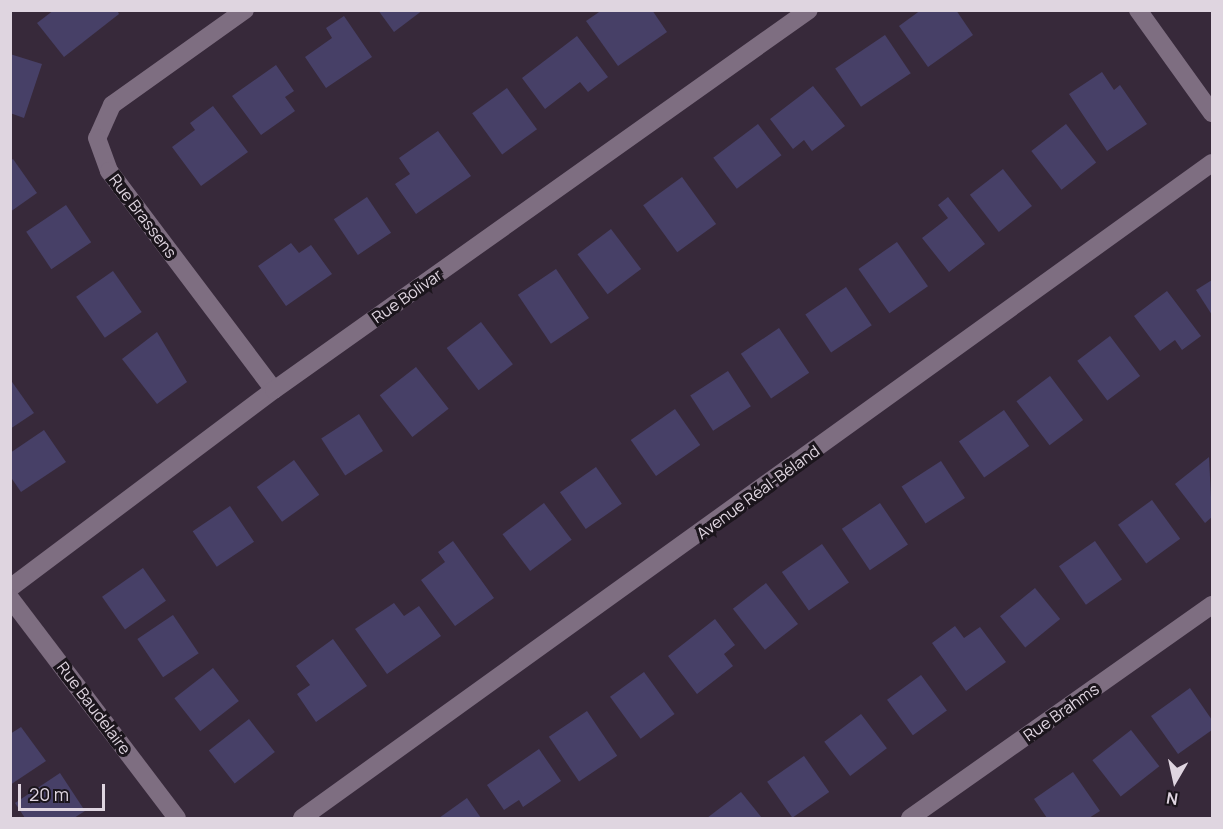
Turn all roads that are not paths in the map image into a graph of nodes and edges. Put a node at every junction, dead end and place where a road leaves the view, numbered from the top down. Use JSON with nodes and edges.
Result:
{"nodes":[{"id":1,"x":245,"y":10,"type":"edge"},
{"id":2,"x":809,"y":10,"type":"edge"},
{"id":3,"x":1138,"y":10,"type":"edge"},
{"id":4,"x":1212,"y":112,"type":"edge"},
{"id":5,"x":1212,"y":163,"type":"edge"},
{"id":6,"x":274,"y":390,"type":"junction"},
{"id":7,"x":10,"y":588,"type":"edge"},
{"id":8,"x":10,"y":598,"type":"edge"},
{"id":9,"x":1212,"y":605,"type":"edge"},
{"id":10,"x":177,"y":819,"type":"edge"},
{"id":11,"x":302,"y":819,"type":"edge"},
{"id":12,"x":910,"y":819,"type":"edge"}],
"edges":[{"from":1,"to":6,"type":"street","name":"Rue Brassens"},
{"from":2,"to":6,"type":"street","name":"Rue Bolivar"},
{"from":3,"to":4,"type":"street"},
{"from":5,"to":11,"type":"street","name":"Avenue Réal-Béland"},
{"from":6,"to":7,"type":"street","name":"Rue Bolivar"},
{"from":8,"to":10,"type":"street","name":"Rue Baudelaire"},
{"from":9,"to":12,"type":"street","name":"Rue Brahms"}]}
